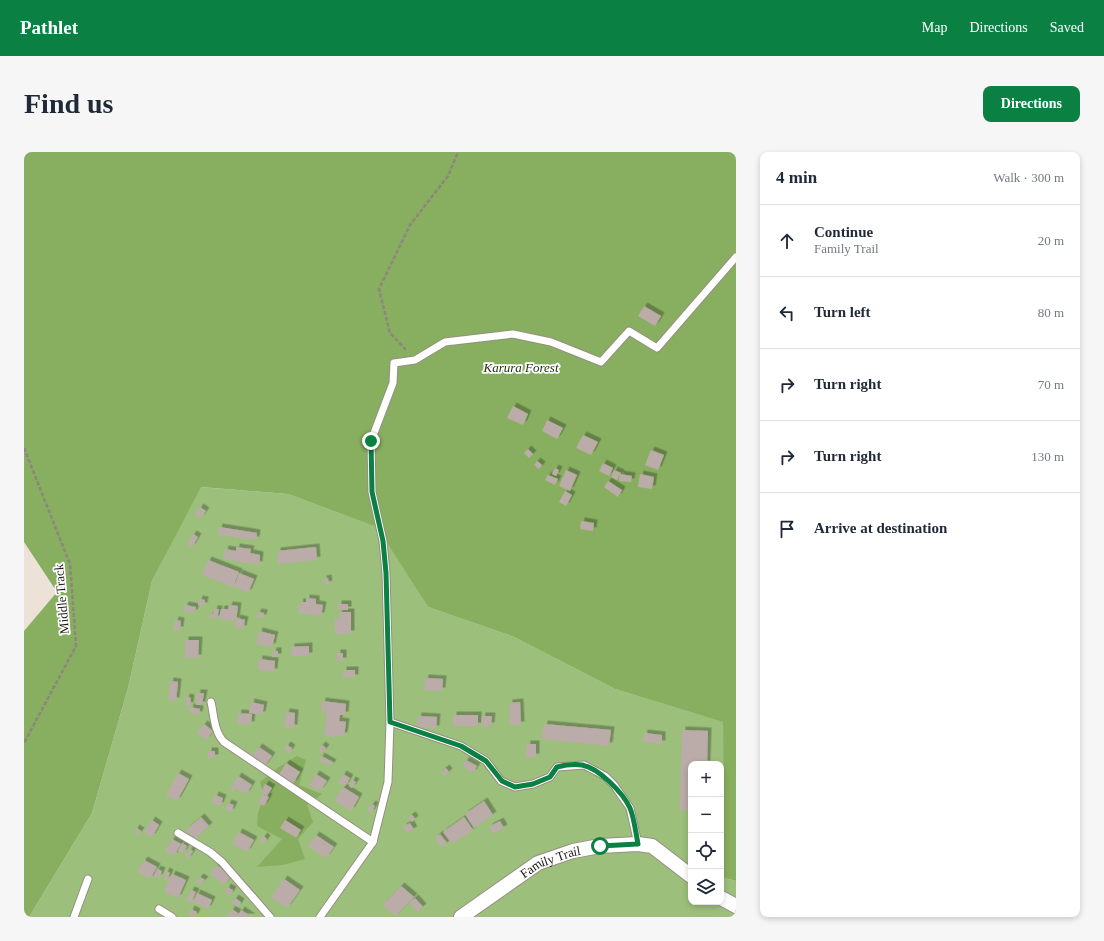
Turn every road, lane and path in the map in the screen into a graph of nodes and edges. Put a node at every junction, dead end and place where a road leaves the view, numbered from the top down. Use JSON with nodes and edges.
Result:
{"nodes":[{"id":1,"x":458,"y":152,"type":"edge"},
{"id":2,"x":736,"y":257,"type":"edge"},
{"id":3,"x":414,"y":360,"type":"junction"},
{"id":4,"x":24,"y":448,"type":"edge"},
{"id":5,"x":211,"y":702,"type":"dead end"},
{"id":6,"x":390,"y":722,"type":"junction"},
{"id":7,"x":24,"y":743,"type":"edge"},
{"id":8,"x":178,"y":834,"type":"dead end"},
{"id":9,"x":373,"y":842,"type":"junction"},
{"id":10,"x":638,"y":844,"type":"junction"},
{"id":11,"x":688,"y":874,"type":"edge"},
{"id":12,"x":88,"y":879,"type":"dead end"},
{"id":13,"x":724,"y":900,"type":"edge"},
{"id":14,"x":736,"y":906,"type":"edge"},
{"id":15,"x":159,"y":909,"type":"dead end"},
{"id":16,"x":74,"y":917,"type":"edge"},
{"id":17,"x":172,"y":917,"type":"edge"},
{"id":18,"x":270,"y":917,"type":"edge"},
{"id":19,"x":320,"y":917,"type":"edge"},
{"id":20,"x":461,"y":917,"type":"edge"}],
"edges":[{"from":1,"to":3,"type":"path"},
{"from":2,"to":3,"type":"lane"},
{"from":3,"to":6,"type":"lane"},
{"from":4,"to":7,"type":"path","name":"Middle Track"},
{"from":5,"to":9,"type":"lane"},
{"from":6,"to":9,"type":"lane"},
{"from":6,"to":10,"type":"lane"},
{"from":8,"to":18,"type":"lane"},
{"from":9,"to":19,"type":"lane"},
{"from":10,"to":11,"type":"street","name":"Family Trail"},
{"from":10,"to":20,"type":"street","name":"Family Trail"},
{"from":12,"to":16,"type":"lane"},
{"from":13,"to":14,"type":"street"},
{"from":15,"to":17,"type":"lane"}]}
